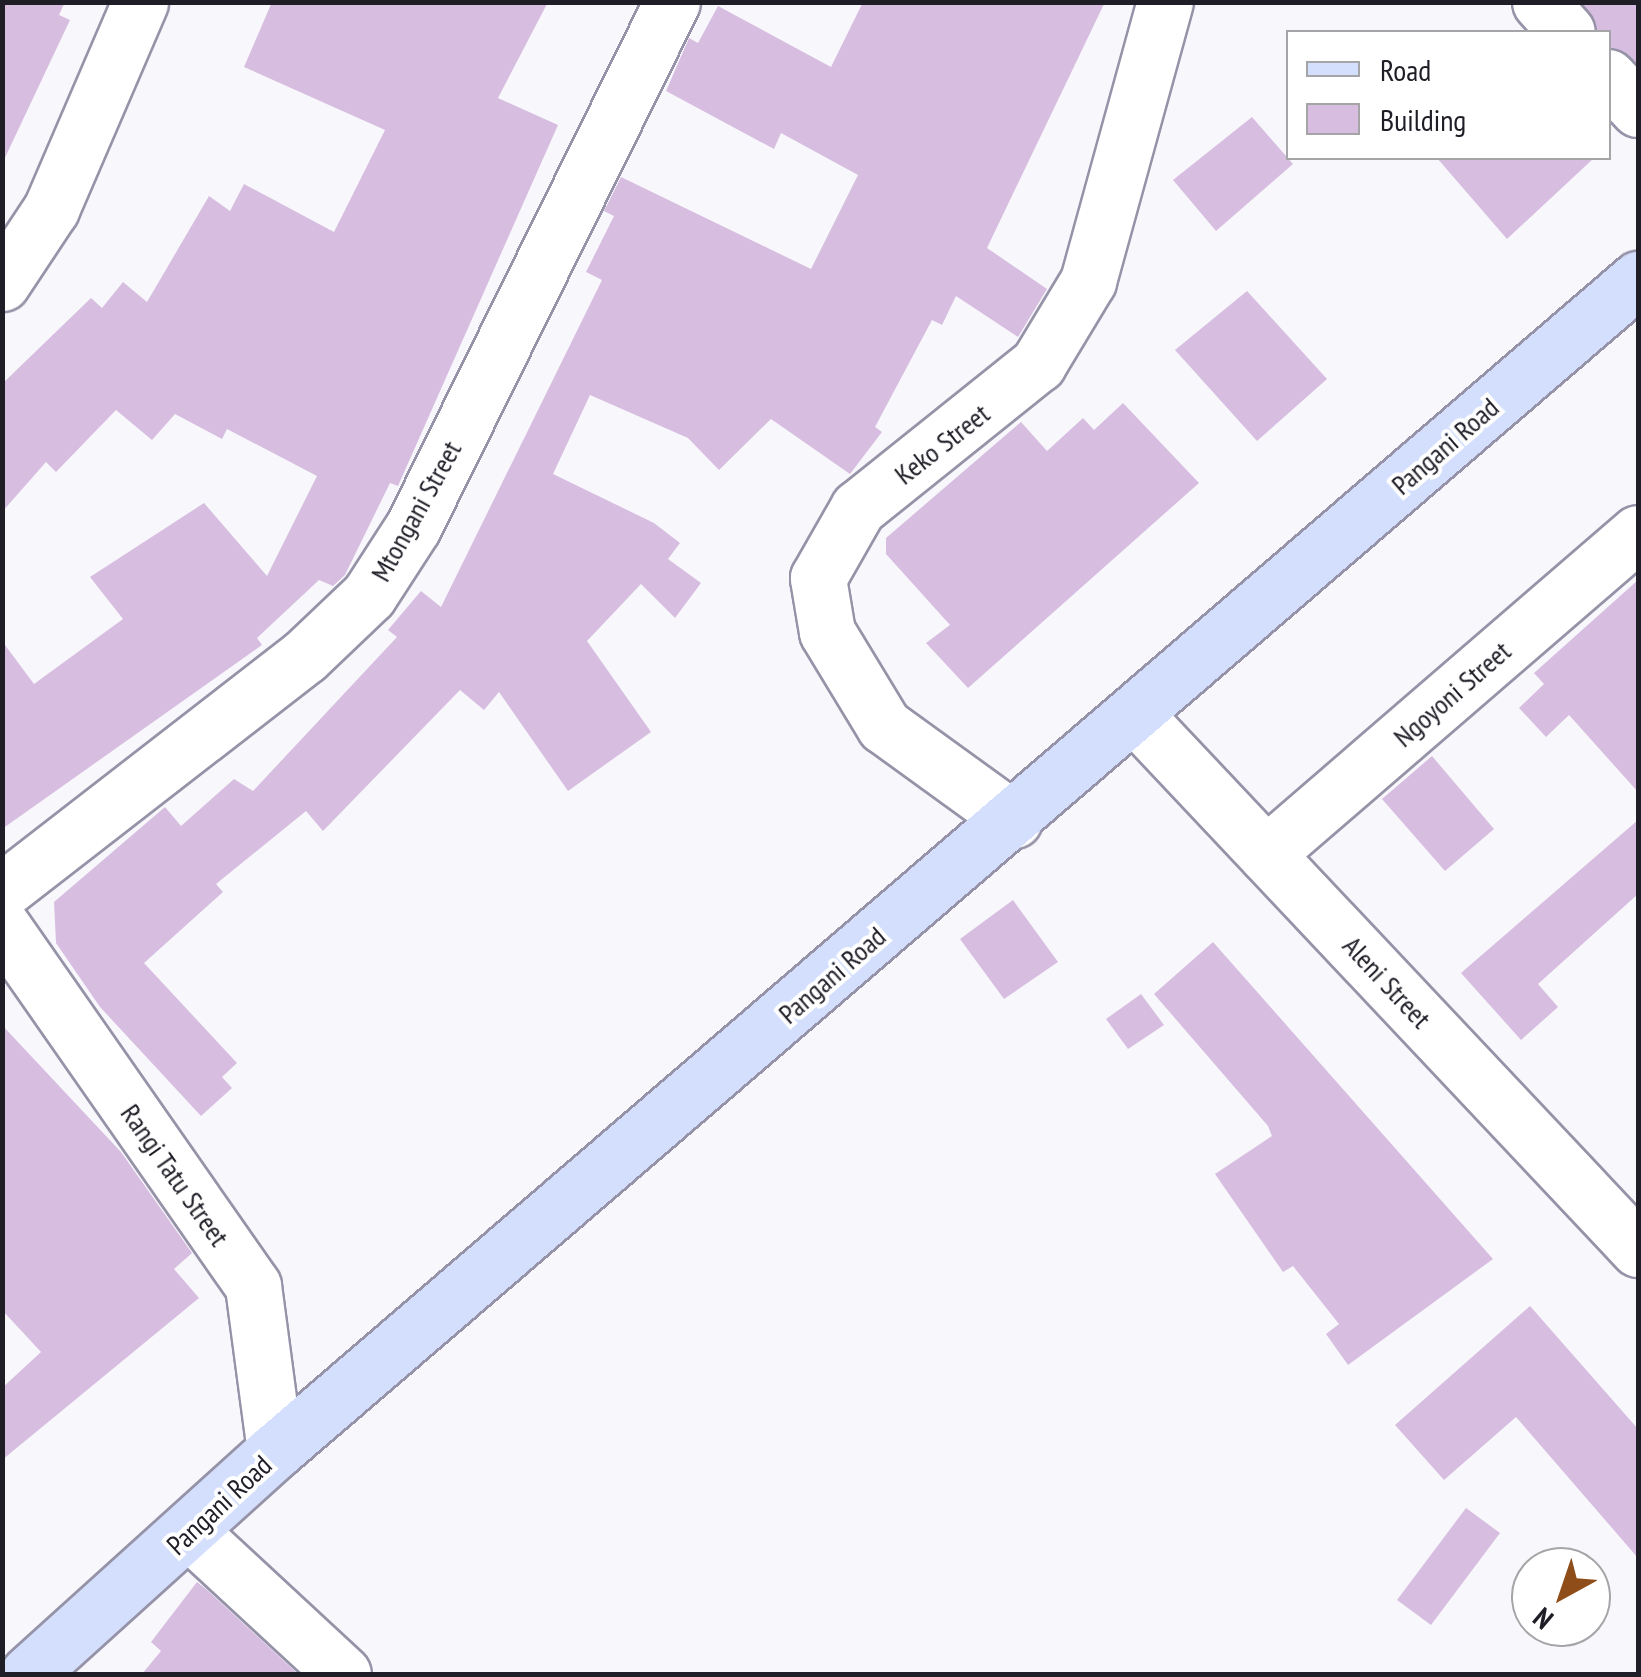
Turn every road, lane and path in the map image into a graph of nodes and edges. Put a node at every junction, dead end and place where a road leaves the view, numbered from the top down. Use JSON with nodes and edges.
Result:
{"nodes":[{"id":1,"x":140,"y":2,"type":"edge"},
{"id":2,"x":672,"y":2,"type":"edge"},
{"id":3,"x":1165,"y":2,"type":"edge"},
{"id":4,"x":1540,"y":2,"type":"edge"},
{"id":5,"x":1565,"y":30,"type":"edge"},
{"id":6,"x":1611,"y":80,"type":"edge"},
{"id":7,"x":1638,"y":109,"type":"edge"},
{"id":8,"x":1638,"y":279,"type":"edge"},
{"id":9,"x":2,"y":282,"type":"edge"},
{"id":10,"x":1638,"y":533,"type":"edge"},
{"id":11,"x":1135,"y":715,"type":"junction"},
{"id":12,"x":1014,"y":820,"type":"junction"},
{"id":13,"x":1266,"y":854,"type":"junction"},
{"id":14,"x":2,"y":892,"type":"edge"},
{"id":15,"x":2,"y":926,"type":"edge"},
{"id":16,"x":1638,"y":1249,"type":"edge"},
{"id":17,"x":275,"y":1451,"type":"junction"},
{"id":18,"x":191,"y":1533,"type":"junction"},
{"id":19,"x":28,"y":1674,"type":"edge"},
{"id":20,"x":343,"y":1674,"type":"edge"}],
"edges":[{"from":1,"to":9,"type":"street"},
{"from":2,"to":14,"type":"street","name":"Mtongani Street"},
{"from":3,"to":12,"type":"street","name":"Keko Street"},
{"from":4,"to":5,"type":"street"},
{"from":6,"to":7,"type":"street"},
{"from":8,"to":11,"type":"main road","name":"Pangani Road"},
{"from":10,"to":13,"type":"street","name":"Ngoyoni Street"},
{"from":11,"to":12,"type":"main road","name":"Pangani Road"},
{"from":11,"to":13,"type":"street","name":"Aleni Street"},
{"from":12,"to":17,"type":"main road","name":"Pangani Road"},
{"from":13,"to":16,"type":"street","name":"Aleni Street"},
{"from":15,"to":17,"type":"street","name":"Rangi Tatu Street"},
{"from":17,"to":18,"type":"main road","name":"Pangani Road"},
{"from":18,"to":19,"type":"main road","name":"Pangani Road"},
{"from":18,"to":20,"type":"street"}]}
